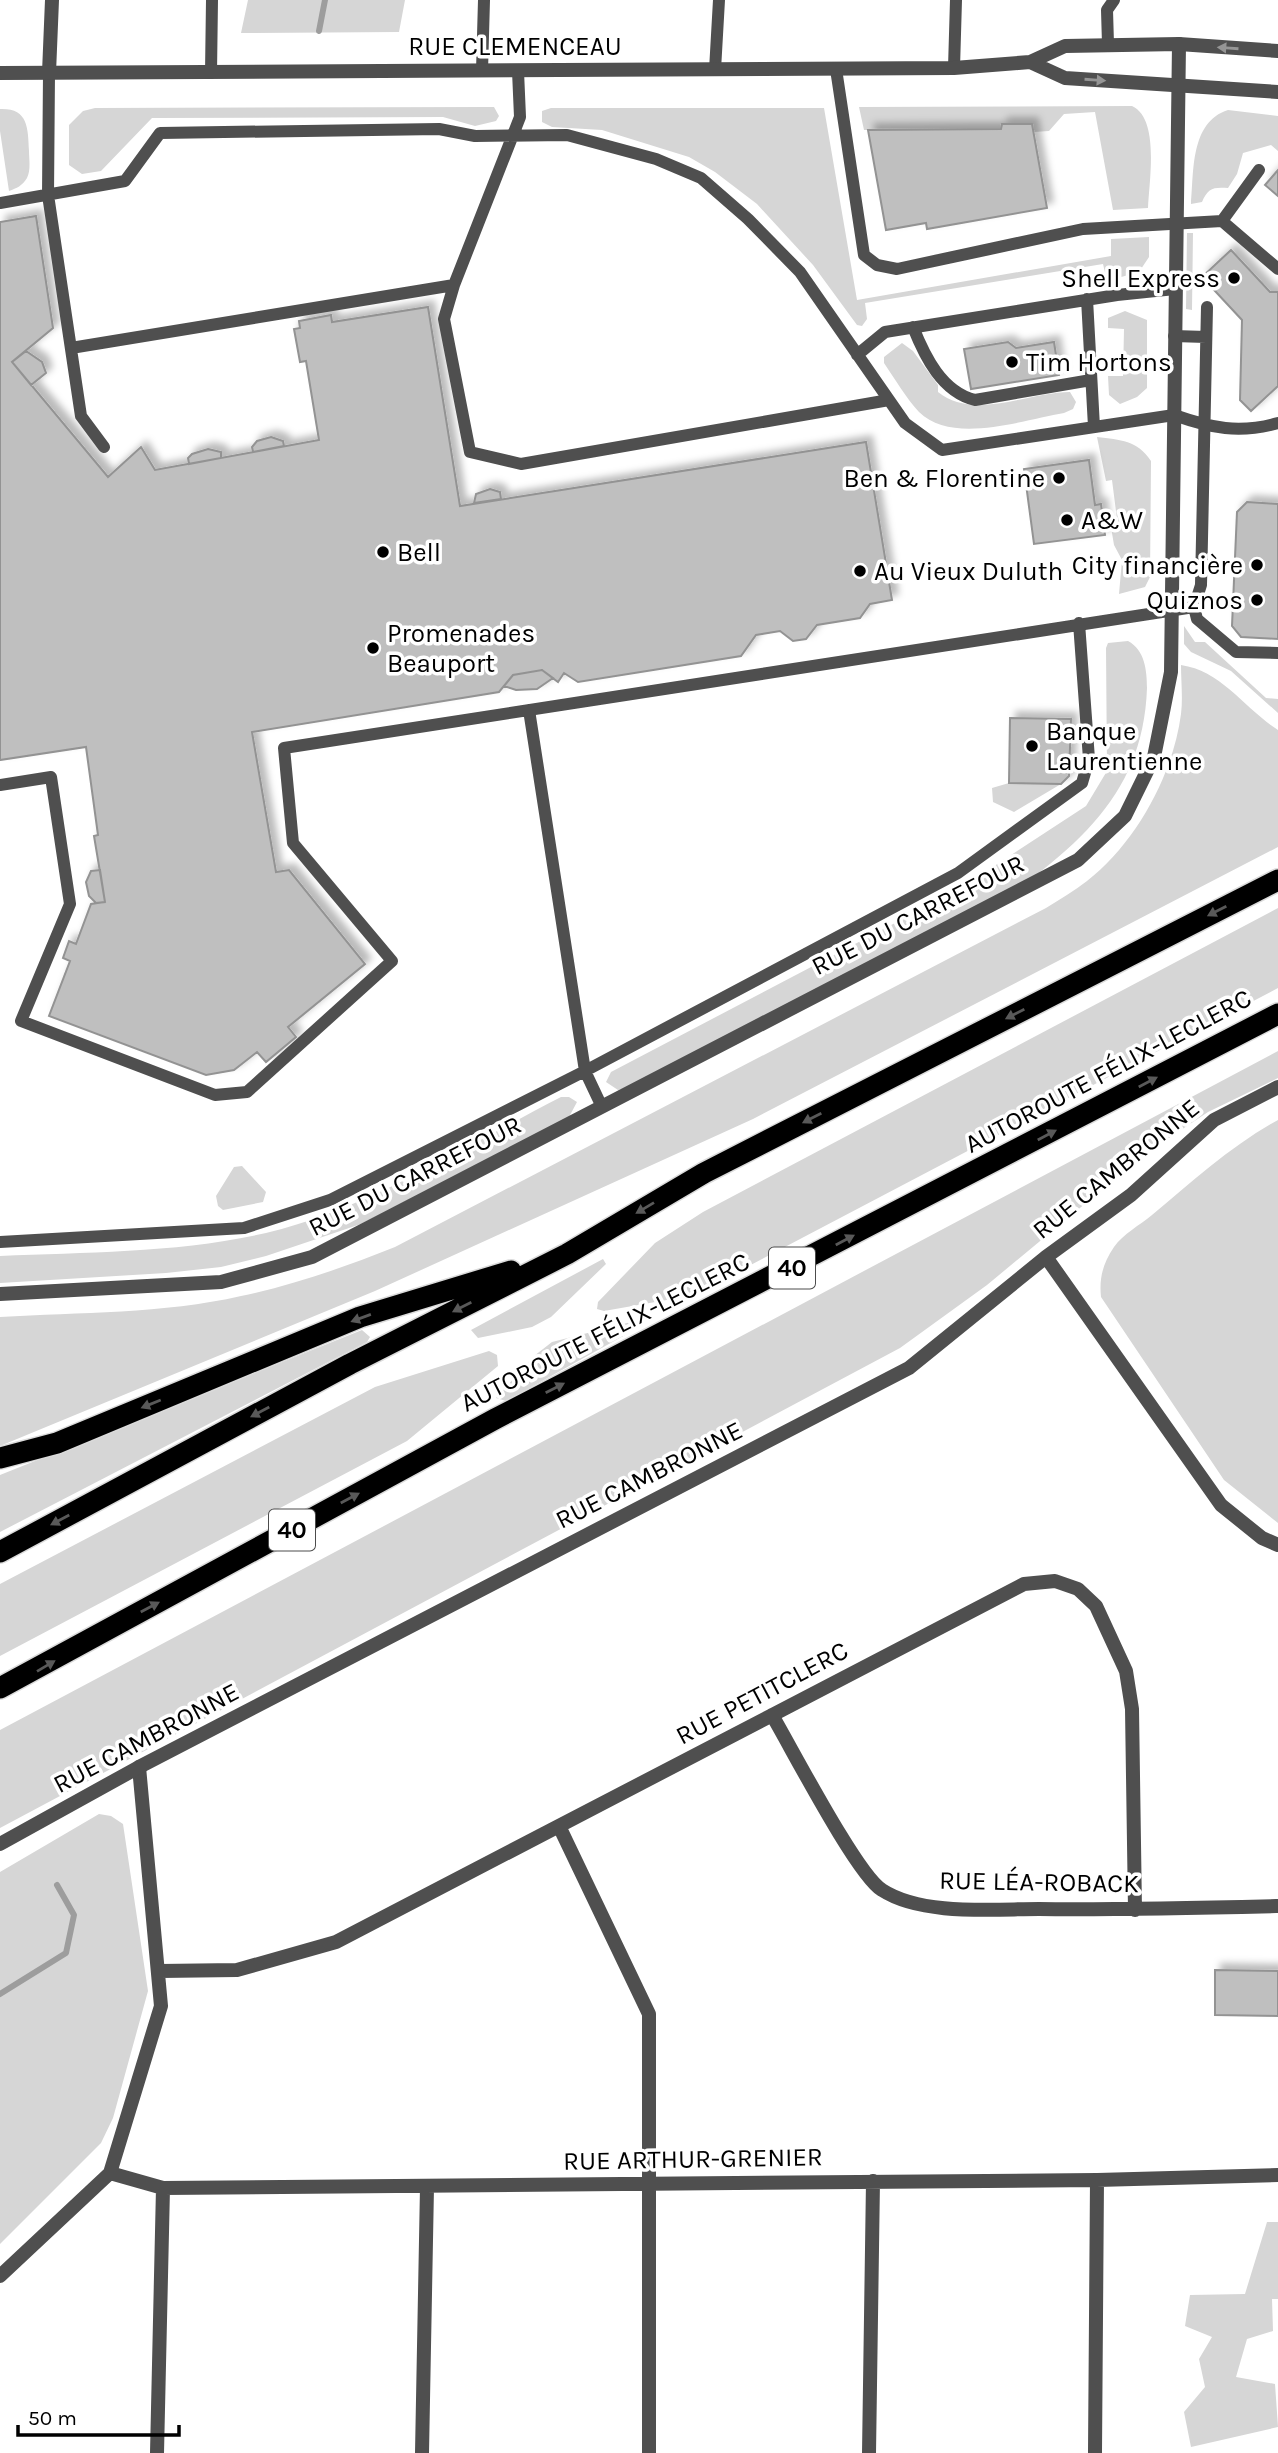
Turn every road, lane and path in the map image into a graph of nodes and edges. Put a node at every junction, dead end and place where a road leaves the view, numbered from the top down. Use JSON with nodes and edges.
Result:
{"nodes":[{"id":1,"x":52,"y":0,"type":"edge"},
{"id":2,"x":212,"y":0,"type":"edge"},
{"id":3,"x":484,"y":0,"type":"edge"},
{"id":4,"x":719,"y":0,"type":"edge"},
{"id":5,"x":956,"y":0,"type":"edge"},
{"id":6,"x":1107,"y":3,"type":"edge"},
{"id":7,"x":1108,"y":44,"type":"junction"},
{"id":8,"x":1179,"y":44,"type":"junction"},
{"id":9,"x":1278,"y":51,"type":"edge"},
{"id":10,"x":1030,"y":62,"type":"junction"},
{"id":11,"x":954,"y":68,"type":"junction"},
{"id":12,"x":715,"y":69,"type":"junction"},
{"id":13,"x":836,"y":69,"type":"junction"},
{"id":14,"x":482,"y":71,"type":"junction"},
{"id":15,"x":518,"y":71,"type":"junction"},
{"id":16,"x":49,"y":73,"type":"junction"},
{"id":17,"x":211,"y":73,"type":"junction"},
{"id":18,"x":0,"y":74,"type":"edge"},
{"id":19,"x":1178,"y":85,"type":"junction"},
{"id":20,"x":1278,"y":92,"type":"edge"},
{"id":21,"x":514,"y":135,"type":"junction"},
{"id":22,"x":1259,"y":170,"type":"dead end"},
{"id":23,"x":48,"y":195,"type":"junction"},
{"id":24,"x":0,"y":203,"type":"edge"},
{"id":25,"x":1222,"y":221,"type":"junction"},
{"id":26,"x":1175,"y":223,"type":"junction"},
{"id":27,"x":1277,"y":267,"type":"edge"},
{"id":28,"x":454,"y":285,"type":"junction"},
{"id":29,"x":1175,"y":289,"type":"junction"},
{"id":30,"x":1087,"y":299,"type":"junction"},
{"id":31,"x":1207,"y":307,"type":"dead end"},
{"id":32,"x":913,"y":327,"type":"junction"},
{"id":33,"x":1174,"y":336,"type":"junction"},
{"id":34,"x":1206,"y":337,"type":"junction"},
{"id":35,"x":71,"y":348,"type":"junction"},
{"id":36,"x":857,"y":355,"type":"junction"},
{"id":37,"x":1091,"y":380,"type":"junction"},
{"id":38,"x":889,"y":400,"type":"junction"},
{"id":39,"x":1174,"y":415,"type":"junction"},
{"id":40,"x":1278,"y":423,"type":"edge"},
{"id":41,"x":1205,"y":426,"type":"junction"},
{"id":42,"x":1094,"y":427,"type":"junction"},
{"id":43,"x":104,"y":447,"type":"dead end"},
{"id":44,"x":1194,"y":607,"type":"junction"},
{"id":45,"x":1172,"y":609,"type":"junction"},
{"id":46,"x":1079,"y":623,"type":"junction"},
{"id":47,"x":1278,"y":653,"type":"edge"},
{"id":48,"x":528,"y":710,"type":"junction"},
{"id":49,"x":0,"y":785,"type":"edge"},
{"id":50,"x":1278,"y":880,"type":"edge"},
{"id":51,"x":1278,"y":1014,"type":"edge"},
{"id":52,"x":586,"y":1071,"type":"junction"},
{"id":53,"x":1278,"y":1087,"type":"edge"},
{"id":54,"x":602,"y":1107,"type":"junction"},
{"id":55,"x":0,"y":1242,"type":"edge"},
{"id":56,"x":566,"y":1254,"type":"junction"},
{"id":57,"x":1046,"y":1257,"type":"junction"},
{"id":58,"x":0,"y":1294,"type":"edge"},
{"id":59,"x":0,"y":1458,"type":"edge"},
{"id":60,"x":1278,"y":1545,"type":"edge"},
{"id":61,"x":0,"y":1552,"type":"edge"},
{"id":62,"x":0,"y":1688,"type":"edge"},
{"id":63,"x":772,"y":1715,"type":"junction"},
{"id":64,"x":139,"y":1767,"type":"junction"},
{"id":65,"x":559,"y":1826,"type":"junction"},
{"id":66,"x":0,"y":1844,"type":"edge"},
{"id":67,"x":1278,"y":1906,"type":"edge"},
{"id":68,"x":1135,"y":1910,"type":"junction"},
{"id":69,"x":160,"y":1971,"type":"junction"},
{"id":70,"x":110,"y":2173,"type":"junction"},
{"id":71,"x":1278,"y":2175,"type":"edge"},
{"id":72,"x":1097,"y":2180,"type":"junction"},
{"id":73,"x":873,"y":2181,"type":"junction"},
{"id":74,"x":650,"y":2184,"type":"junction"},
{"id":75,"x":427,"y":2187,"type":"junction"},
{"id":76,"x":163,"y":2188,"type":"junction"},
{"id":77,"x":0,"y":2276,"type":"edge"},
{"id":78,"x":157,"y":2453,"type":"edge"},
{"id":79,"x":422,"y":2453,"type":"edge"},
{"id":80,"x":649,"y":2453,"type":"edge"},
{"id":81,"x":869,"y":2453,"type":"edge"},
{"id":82,"x":1095,"y":2453,"type":"edge"}],
"edges":[{"from":1,"to":16,"type":"street"},
{"from":2,"to":17,"type":"lane"},
{"from":3,"to":14,"type":"lane"},
{"from":4,"to":12,"type":"lane"},
{"from":5,"to":11,"type":"lane"},
{"from":6,"to":7,"type":"lane"},
{"from":7,"to":8,"type":"street","name":"RUE CLEMENCEAU"},
{"from":7,"to":10,"type":"street","name":"RUE CLEMENCEAU"},
{"from":9,"to":8,"type":"street","name":"RUE CLEMENCEAU","one_way":true},
{"from":8,"to":19,"type":"street","name":"RUE DU CARREFOUR"},
{"from":10,"to":11,"type":"street","name":"RUE CLEMENCEAU"},
{"from":10,"to":19,"type":"street","name":"RUE CLEMENCEAU","one_way":true},
{"from":11,"to":13,"type":"street","name":"RUE CLEMENCEAU"},
{"from":12,"to":13,"type":"street","name":"RUE CLEMENCEAU"},
{"from":12,"to":15,"type":"street","name":"RUE CLEMENCEAU"},
{"from":13,"to":26,"type":"lane"},
{"from":14,"to":15,"type":"street","name":"RUE CLEMENCEAU"},
{"from":14,"to":17,"type":"street","name":"RUE CLEMENCEAU"},
{"from":15,"to":21,"type":"lane"},
{"from":16,"to":17,"type":"street","name":"RUE CLEMENCEAU"},
{"from":16,"to":18,"type":"street","name":"RUE CLEMENCEAU"},
{"from":16,"to":23,"type":"lane"},
{"from":19,"to":20,"type":"street","name":"RUE CLEMENCEAU"},
{"from":19,"to":26,"type":"street","name":"RUE DU CARREFOUR"},
{"from":21,"to":23,"type":"lane"},
{"from":21,"to":28,"type":"lane"},
{"from":21,"to":36,"type":"lane"},
{"from":22,"to":25,"type":"lane"},
{"from":23,"to":24,"type":"lane"},
{"from":23,"to":35,"type":"lane"},
{"from":25,"to":26,"type":"lane"},
{"from":25,"to":27,"type":"lane"},
{"from":26,"to":29,"type":"street","name":"RUE DU CARREFOUR"},
{"from":28,"to":35,"type":"lane"},
{"from":28,"to":38,"type":"lane"},
{"from":29,"to":30,"type":"lane"},
{"from":29,"to":33,"type":"street","name":"RUE DU CARREFOUR"},
{"from":30,"to":32,"type":"lane"},
{"from":30,"to":37,"type":"lane"},
{"from":31,"to":34,"type":"lane"},
{"from":32,"to":36,"type":"lane"},
{"from":32,"to":37,"type":"lane"},
{"from":33,"to":34,"type":"lane"},
{"from":33,"to":39,"type":"street","name":"RUE DU CARREFOUR"},
{"from":34,"to":41,"type":"lane"},
{"from":35,"to":43,"type":"lane"},
{"from":36,"to":38,"type":"lane"},
{"from":37,"to":42,"type":"lane"},
{"from":38,"to":42,"type":"lane"},
{"from":39,"to":41,"type":"lane"},
{"from":39,"to":42,"type":"lane"},
{"from":39,"to":45,"type":"street","name":"RUE DU CARREFOUR"},
{"from":40,"to":41,"type":"lane"},
{"from":41,"to":44,"type":"lane"},
{"from":44,"to":45,"type":"lane"},
{"from":44,"to":47,"type":"lane"},
{"from":45,"to":46,"type":"lane"},
{"from":45,"to":54,"type":"street","name":"RUE DU CARREFOUR"},
{"from":46,"to":48,"type":"lane"},
{"from":46,"to":52,"type":"lane"},
{"from":48,"to":49,"type":"lane"},
{"from":48,"to":52,"type":"lane"},
{"from":50,"to":56,"type":"highway","one_way":true},
{"from":62,"to":51,"type":"highway","name":"AUTOROUTE FÉLIX-LECLERC","number":"40","one_way":true},
{"from":52,"to":54,"type":"lane"},
{"from":52,"to":55,"type":"lane"},
{"from":53,"to":57,"type":"street","name":"RUE CAMBRONNE"},
{"from":54,"to":58,"type":"street","name":"RUE DU CARREFOUR"},
{"from":56,"to":59,"type":"highway","one_way":true},
{"from":56,"to":61,"type":"highway","one_way":true},
{"from":57,"to":60,"type":"street"},
{"from":57,"to":64,"type":"street","name":"RUE CAMBRONNE"},
{"from":63,"to":65,"type":"street","name":"RUE PETITCLERC"},
{"from":63,"to":68,"type":"street","name":"RUE LÉA-ROBACK"},
{"from":63,"to":68,"type":"street","name":"RUE PETITCLERC"},
{"from":64,"to":66,"type":"street","name":"RUE CAMBRONNE"},
{"from":64,"to":69,"type":"street"},
{"from":65,"to":69,"type":"street","name":"RUE PETITCLERC"},
{"from":65,"to":74,"type":"street"},
{"from":67,"to":68,"type":"street","name":"RUE LÉA-ROBACK"},
{"from":69,"to":70,"type":"street"},
{"from":70,"to":76,"type":"street","name":"RUE ARTHUR-GRENIER"},
{"from":70,"to":77,"type":"street"},
{"from":71,"to":72,"type":"street","name":"RUE ARTHUR-GRENIER"},
{"from":72,"to":73,"type":"street","name":"RUE ARTHUR-GRENIER"},
{"from":72,"to":82,"type":"street"},
{"from":73,"to":74,"type":"street","name":"RUE ARTHUR-GRENIER"},
{"from":73,"to":81,"type":"street"},
{"from":74,"to":75,"type":"street","name":"RUE ARTHUR-GRENIER"},
{"from":74,"to":80,"type":"street"},
{"from":75,"to":76,"type":"street","name":"RUE ARTHUR-GRENIER"},
{"from":75,"to":79,"type":"street"},
{"from":76,"to":78,"type":"street"}]}
